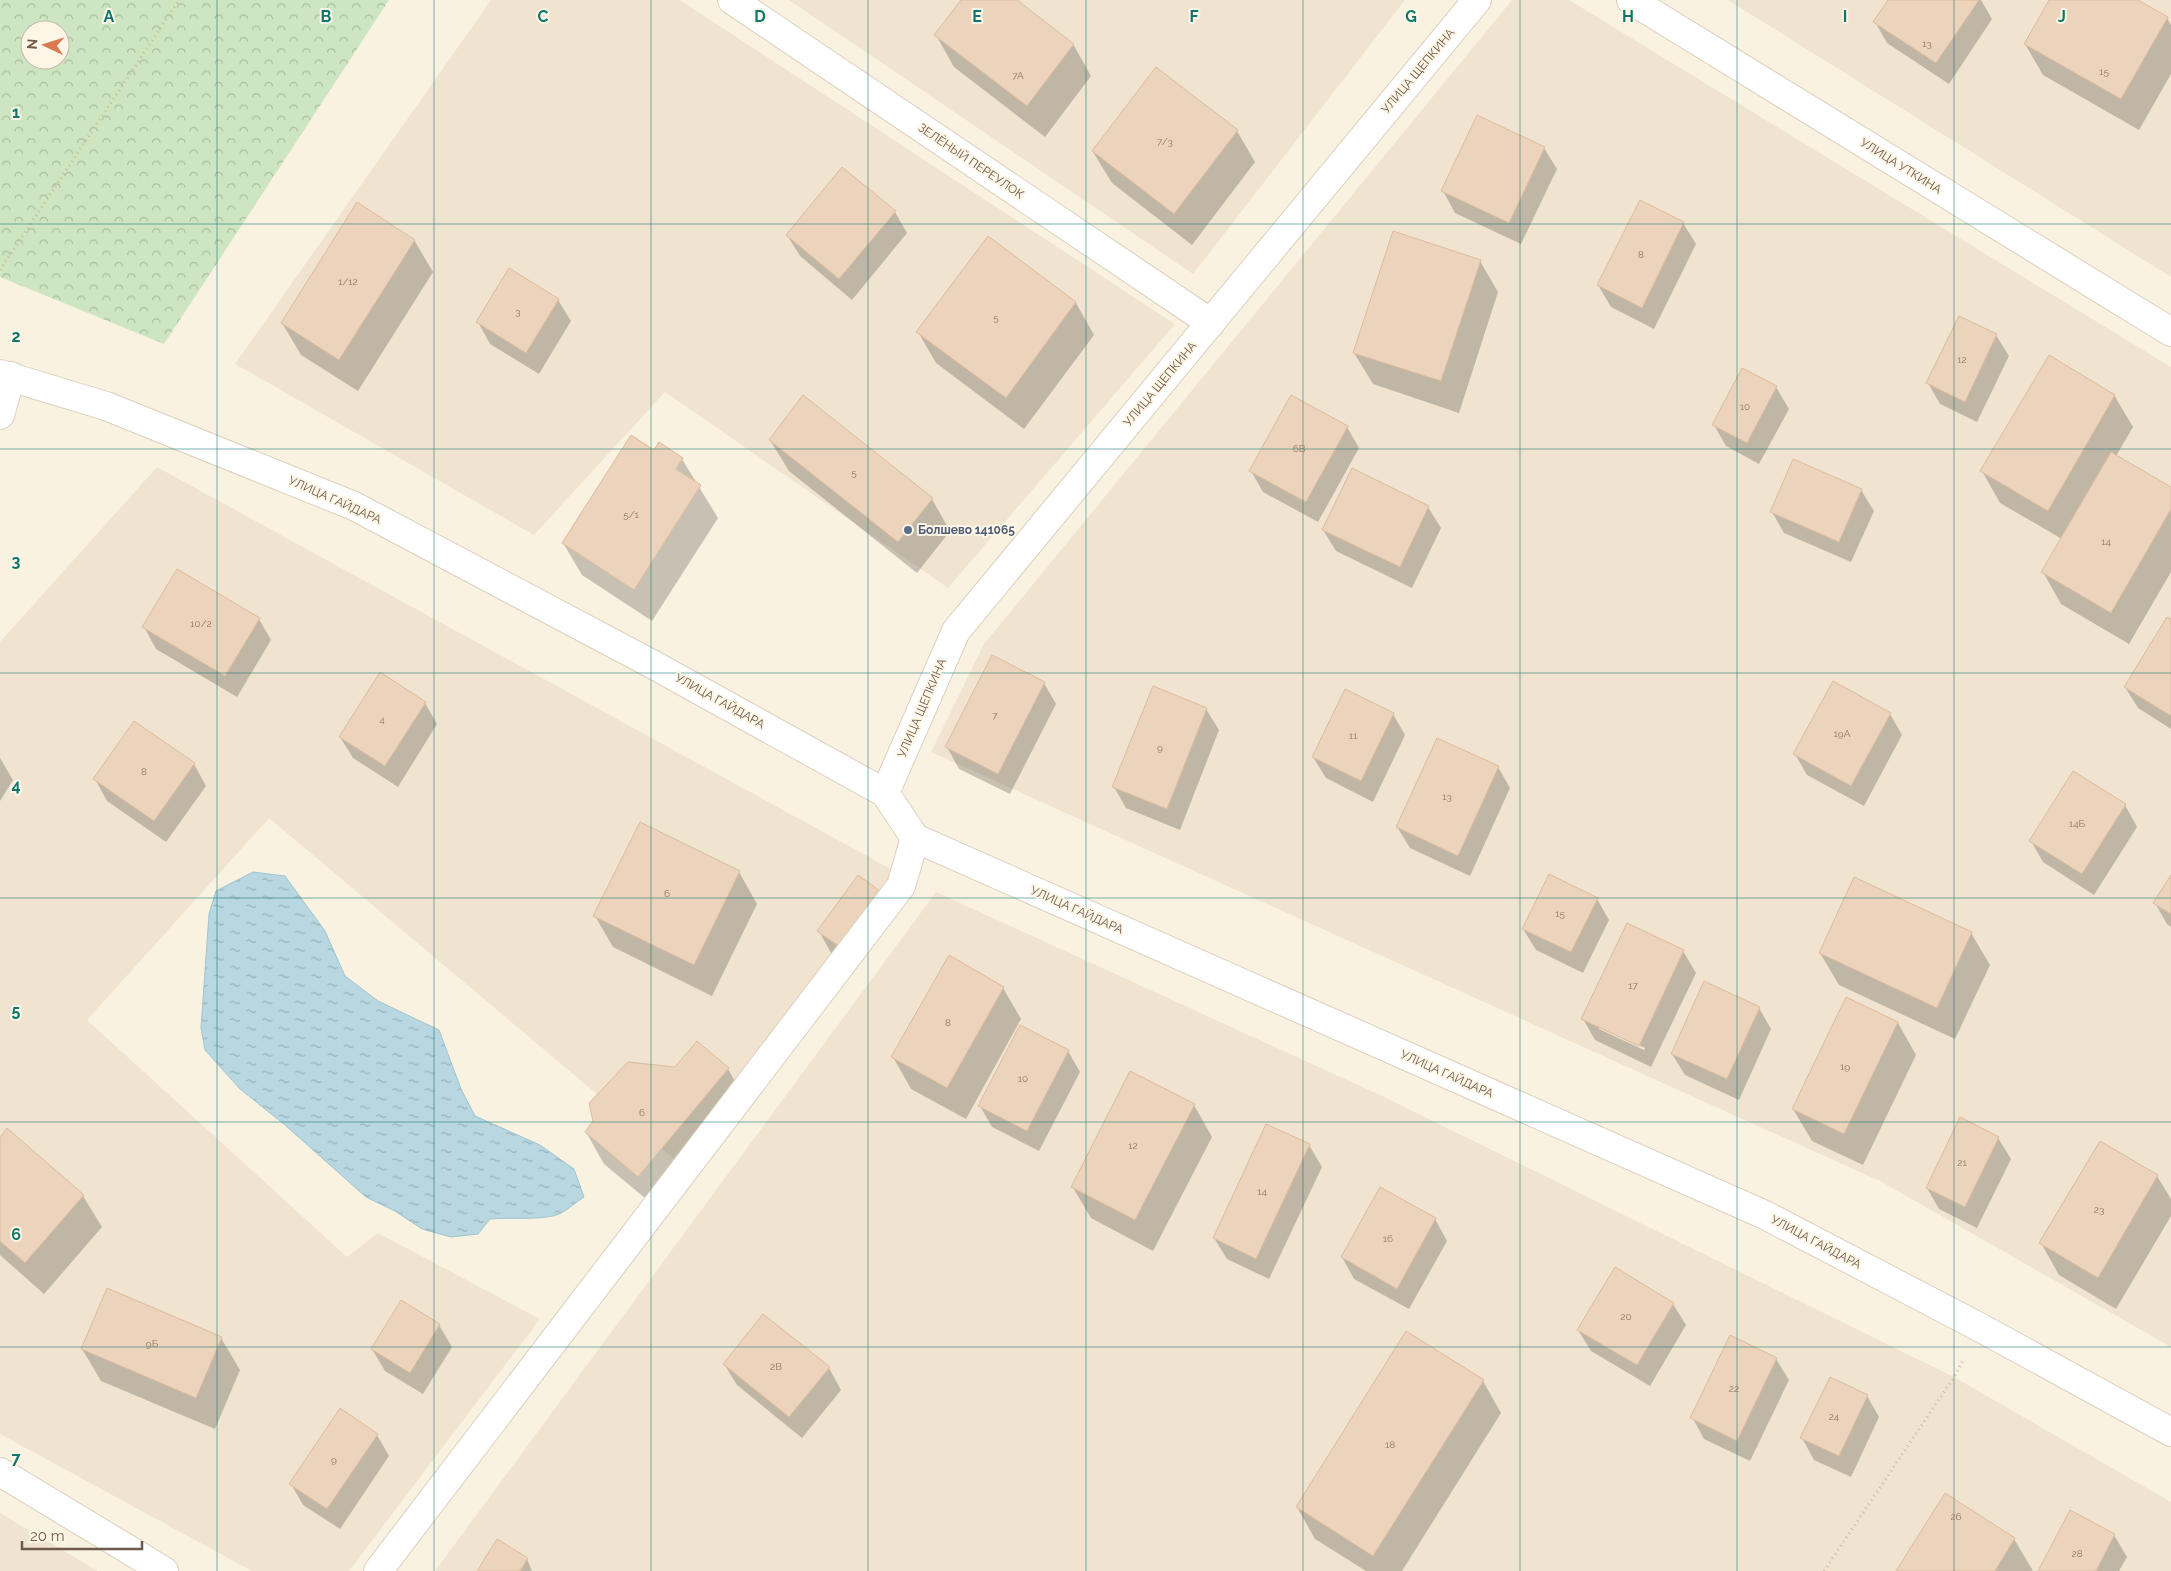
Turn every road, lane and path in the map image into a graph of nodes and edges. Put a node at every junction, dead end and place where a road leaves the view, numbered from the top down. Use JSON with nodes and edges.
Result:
{"nodes":[{"id":1,"x":179,"y":0,"type":"edge"},
{"id":2,"x":732,"y":0,"type":"edge"},
{"id":3,"x":1477,"y":0,"type":"edge"},
{"id":4,"x":1631,"y":0,"type":"edge"},
{"id":5,"x":0,"y":270,"type":"edge"},
{"id":6,"x":1211,"y":323,"type":"junction"},
{"id":7,"x":2171,"y":332,"type":"edge"},
{"id":8,"x":6,"y":375,"type":"edge"},
{"id":9,"x":0,"y":415,"type":"edge"},
{"id":10,"x":885,"y":793,"type":"junction"},
{"id":11,"x":915,"y":838,"type":"junction"},
{"id":12,"x":1981,"y":1328,"type":"junction"},
{"id":13,"x":2171,"y":1432,"type":"edge"},
{"id":14,"x":0,"y":1472,"type":"edge"},
{"id":15,"x":164,"y":1571,"type":"edge"},
{"id":16,"x":378,"y":1571,"type":"edge"},
{"id":17,"x":1824,"y":1571,"type":"edge"}],
"edges":[{"from":1,"to":5,"type":"path"},
{"from":2,"to":6,"type":"street","name":"ЗЕЛЁНЫЙ ПЕРЕУЛОК"},
{"from":3,"to":6,"type":"street","name":"УЛИЦА ЩЕПКИНА"},
{"from":4,"to":7,"type":"street","name":"УЛИЦА УТКИНА"},
{"from":6,"to":10,"type":"street","name":"УЛИЦА ЩЕПКИНА"},
{"from":8,"to":9,"type":"street"},
{"from":8,"to":10,"type":"street","name":"УЛИЦА ГАЙДАРА"},
{"from":10,"to":11,"type":"street","name":"УЛИЦА ГАЙДАРА"},
{"from":11,"to":12,"type":"street","name":"УЛИЦА ГАЙДАРА"},
{"from":11,"to":16,"type":"street"},
{"from":12,"to":13,"type":"street","name":"УЛИЦА ГАЙДАРА"},
{"from":12,"to":17,"type":"path"},
{"from":14,"to":15,"type":"street"}]}
